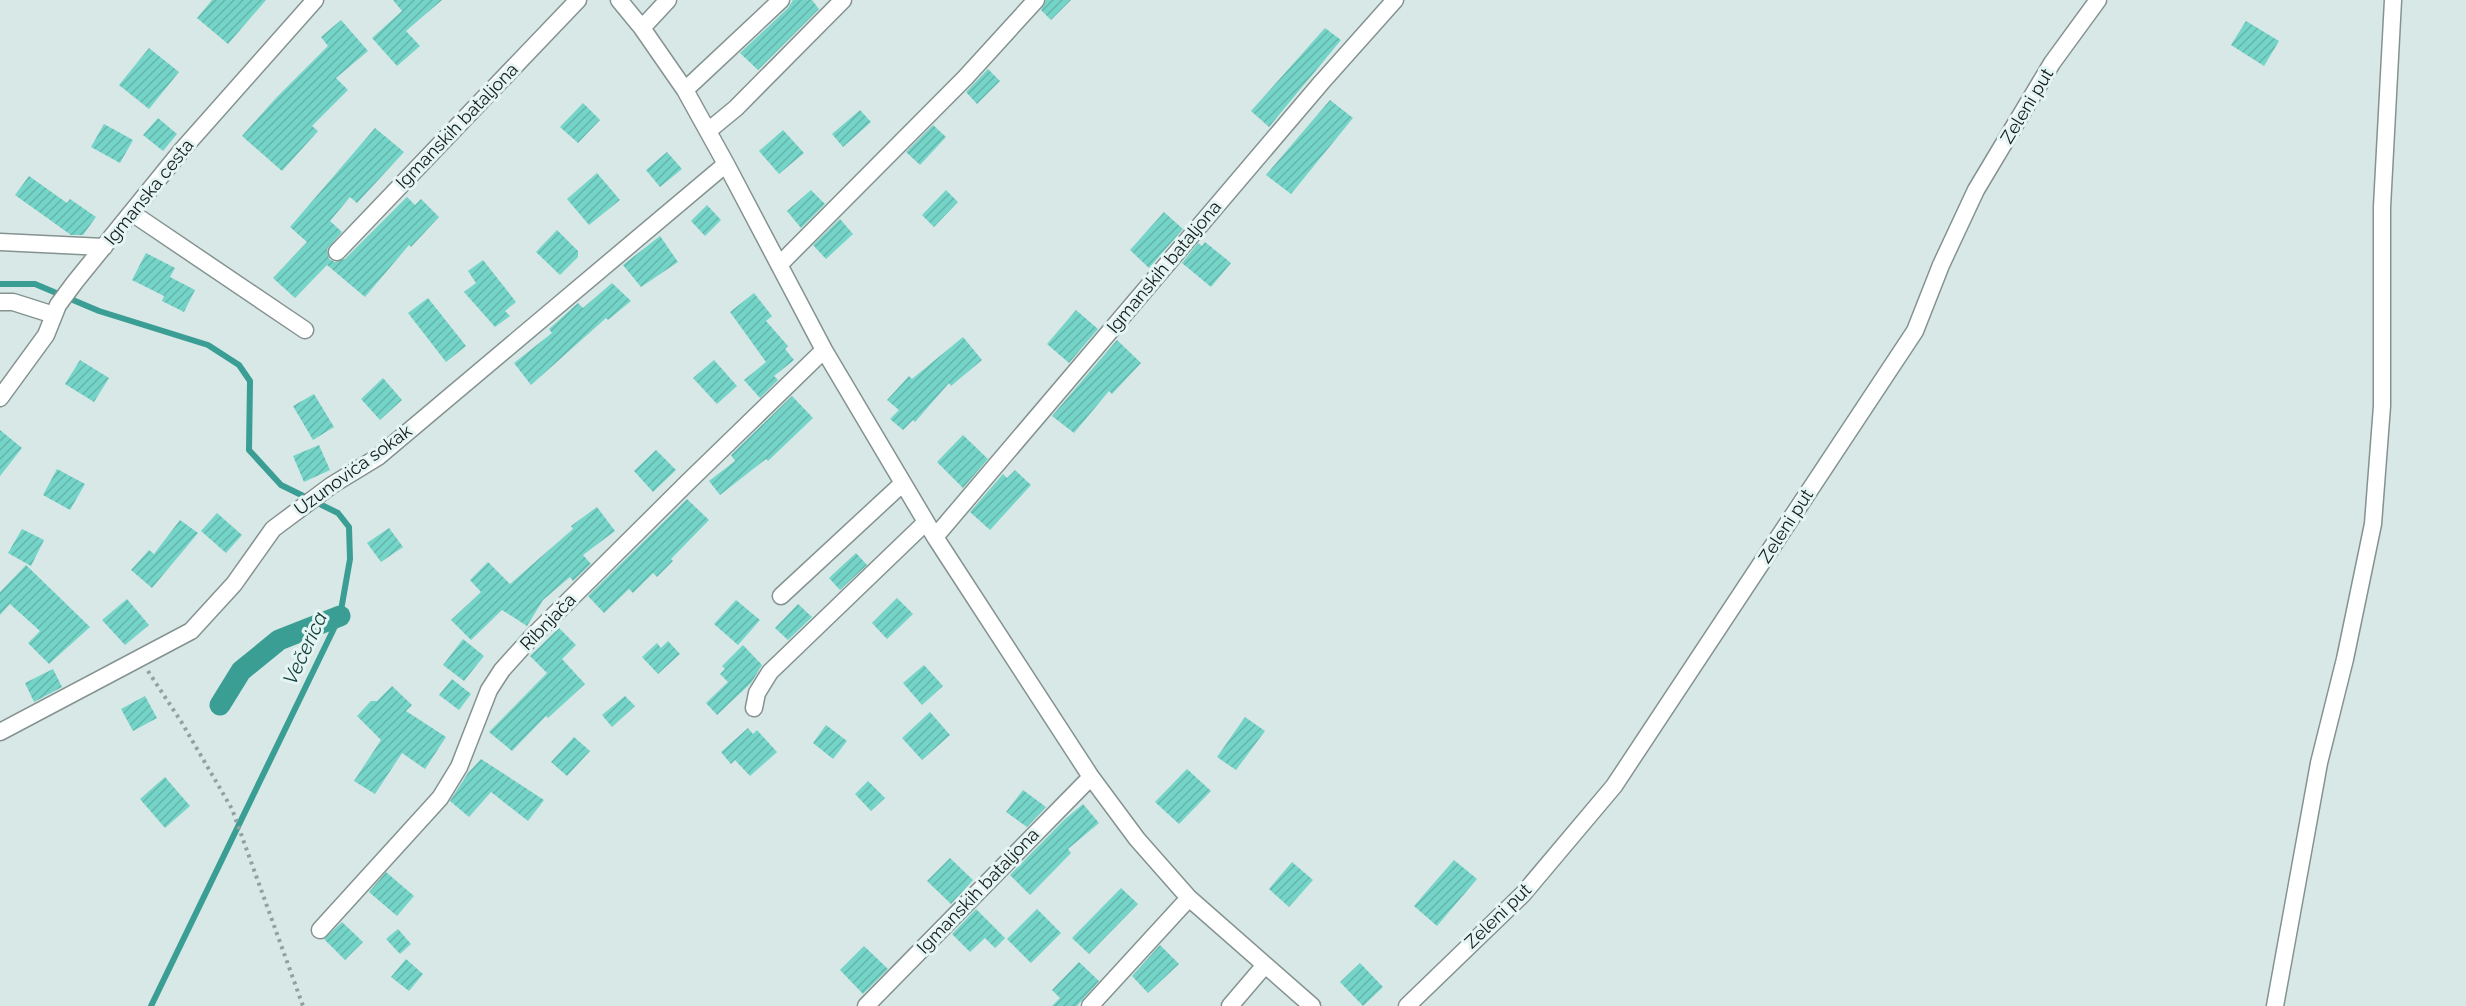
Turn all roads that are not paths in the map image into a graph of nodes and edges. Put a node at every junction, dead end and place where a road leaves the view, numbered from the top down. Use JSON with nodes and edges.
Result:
{"nodes":[{"id":1,"x":315,"y":0,"type":"edge"},
{"id":2,"x":578,"y":0,"type":"edge"},
{"id":3,"x":619,"y":0,"type":"edge"},
{"id":4,"x":668,"y":0,"type":"edge"},
{"id":5,"x":780,"y":0,"type":"edge"},
{"id":6,"x":843,"y":0,"type":"edge"},
{"id":7,"x":1036,"y":0,"type":"edge"},
{"id":8,"x":1395,"y":0,"type":"edge"},
{"id":9,"x":2098,"y":0,"type":"edge"},
{"id":10,"x":2393,"y":0,"type":"edge"},
{"id":11,"x":642,"y":28,"type":"junction"},
{"id":12,"x":685,"y":90,"type":"junction"},
{"id":13,"x":708,"y":131,"type":"junction"},
{"id":14,"x":726,"y":164,"type":"junction"},
{"id":15,"x":132,"y":213,"type":"junction"},
{"id":16,"x":0,"y":242,"type":"edge"},
{"id":17,"x":104,"y":247,"type":"junction"},
{"id":18,"x":337,"y":252,"type":"dead end"},
{"id":19,"x":779,"y":265,"type":"junction"},
{"id":20,"x":0,"y":302,"type":"edge"},
{"id":21,"x":56,"y":310,"type":"junction"},
{"id":22,"x":305,"y":330,"type":"dead end"},
{"id":23,"x":824,"y":351,"type":"junction"},
{"id":24,"x":0,"y":398,"type":"edge"},
{"id":25,"x":903,"y":483,"type":"junction"},
{"id":26,"x":930,"y":529,"type":"junction"},
{"id":27,"x":782,"y":596,"type":"dead end"},
{"id":28,"x":754,"y":708,"type":"dead end"},
{"id":29,"x":0,"y":732,"type":"edge"},
{"id":30,"x":1090,"y":777,"type":"junction"},
{"id":31,"x":1189,"y":898,"type":"junction"},
{"id":32,"x":320,"y":930,"type":"dead end"},
{"id":33,"x":1265,"y":965,"type":"junction"},
{"id":34,"x":866,"y":1006,"type":"edge"},
{"id":35,"x":1090,"y":1006,"type":"edge"},
{"id":36,"x":1230,"y":1006,"type":"edge"},
{"id":37,"x":1312,"y":1006,"type":"edge"},
{"id":38,"x":1407,"y":1006,"type":"edge"},
{"id":39,"x":2275,"y":1006,"type":"edge"}],
"edges":[{"from":1,"to":15,"type":"street","name":"Igmanska cesta"},
{"from":2,"to":18,"type":"street","name":"Igmanskih bataljona"},
{"from":3,"to":11,"type":"street"},
{"from":4,"to":11,"type":"street"},
{"from":5,"to":12,"type":"street"},
{"from":6,"to":13,"type":"street"},
{"from":7,"to":19,"type":"street"},
{"from":8,"to":26,"type":"street","name":"Igmanskih bataljona"},
{"from":9,"to":38,"type":"street","name":"Zeleni put"},
{"from":10,"to":39,"type":"street"},
{"from":11,"to":12,"type":"street"},
{"from":12,"to":13,"type":"street"},
{"from":13,"to":14,"type":"street"},
{"from":14,"to":19,"type":"street"},
{"from":14,"to":29,"type":"street","name":"Uzunovića sokak"},
{"from":15,"to":17,"type":"street","name":"Igmanska cesta"},
{"from":15,"to":22,"type":"street"},
{"from":16,"to":17,"type":"street"},
{"from":17,"to":21,"type":"street","name":"Igmanska cesta"},
{"from":19,"to":23,"type":"street"},
{"from":20,"to":21,"type":"street"},
{"from":21,"to":24,"type":"street","name":"Igmanska cesta"},
{"from":23,"to":25,"type":"street"},
{"from":23,"to":32,"type":"street","name":"Ribnjača"},
{"from":25,"to":26,"type":"street"},
{"from":25,"to":27,"type":"street"},
{"from":26,"to":28,"type":"street","name":"Igmanskih bataljona"},
{"from":26,"to":30,"type":"street"},
{"from":30,"to":31,"type":"street"},
{"from":30,"to":34,"type":"street","name":"Igmanskih bataljona"},
{"from":31,"to":33,"type":"street"},
{"from":31,"to":35,"type":"street"},
{"from":33,"to":36,"type":"street"},
{"from":33,"to":37,"type":"street"}]}
